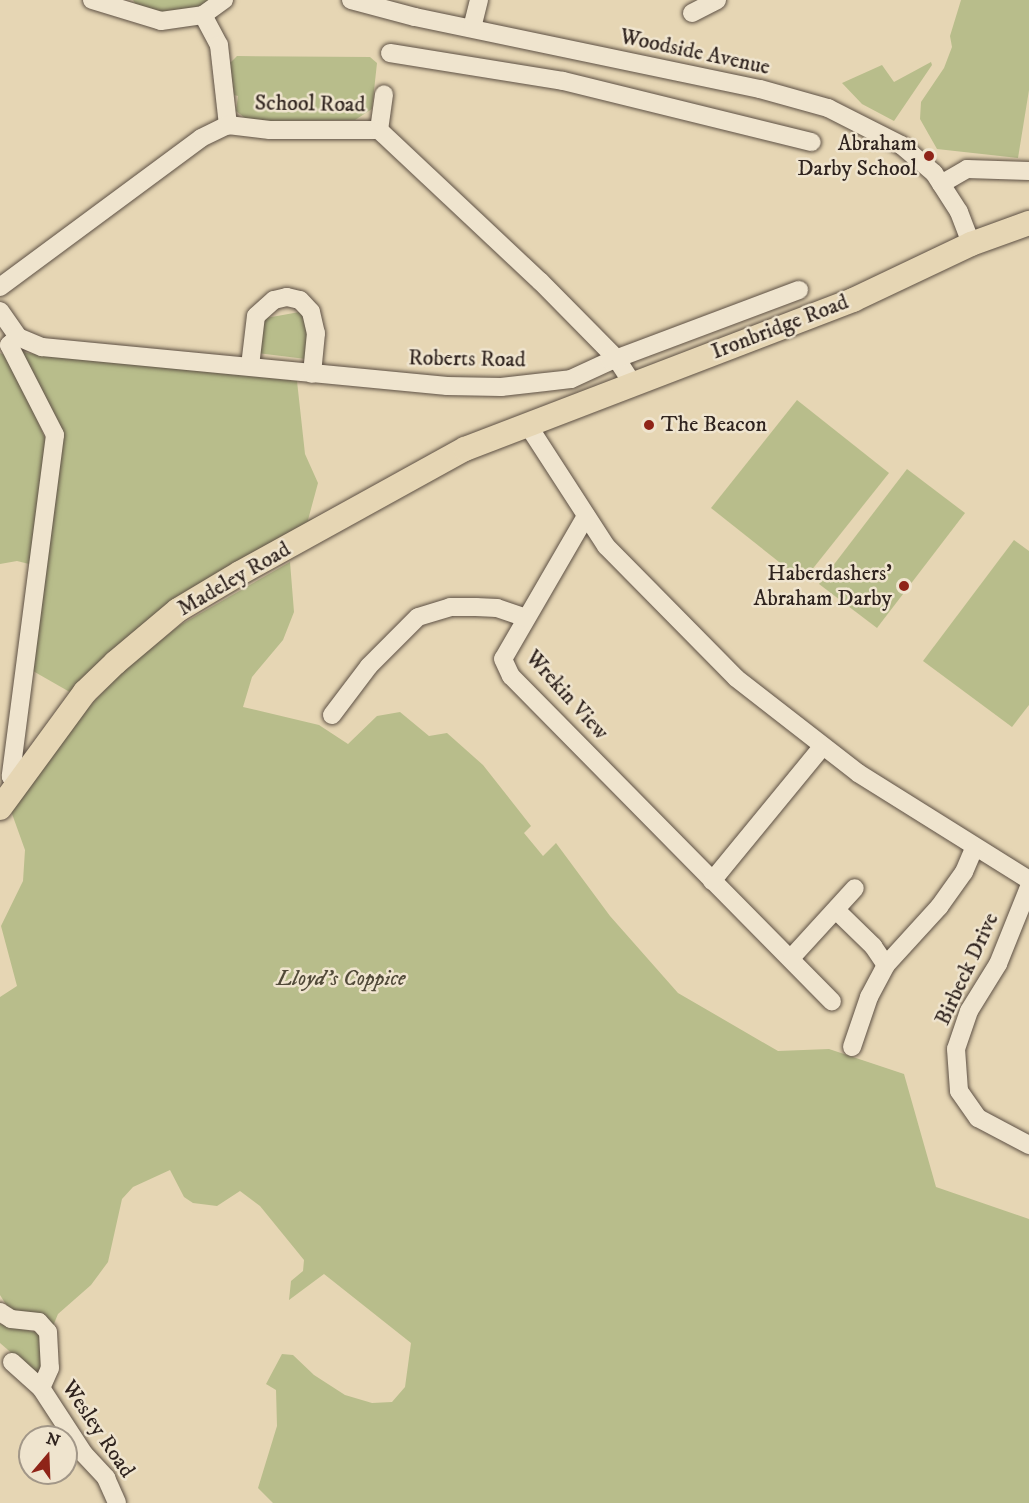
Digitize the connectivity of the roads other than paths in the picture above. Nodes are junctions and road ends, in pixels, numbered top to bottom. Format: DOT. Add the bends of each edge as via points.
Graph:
graph roads {
  1 [pos="92,0"];
  2 [pos="224,0"];
  3 [pos="351,0"];
  4 [pos="478,0"];
  5 [pos="717,0"];
  6 [pos="692,13"];
  7 [pos="203,15"];
  8 [pos="472,28"];
  9 [pos="568,49"];
  10 [pos="390,53"];
  11 [pos="562,81"];
  12 [pos="384,94"];
  13 [pos="228,125"];
  14 [pos="379,130"];
  15 [pos="812,142"];
  16 [pos="1029,171"];
  17 [pos="941,184"];
  18 [pos="1029,223"];
  19 [pos="971,244"];
  20 [pos="0,287"];
  21 [pos="800,290"];
  22 [pos="0,311"];
  23 [pos="9,343"];
  24 [pos="616,358"];
  25 [pos="250,366"];
  26 [pos="312,374"];
  27 [pos="632,383"];
  28 [pos="529,427"];
  29 [pos="586,516"];
  30 [pos="526,618"];
  31 [pos="332,715"];
  32 [pos="822,747"];
  33 [pos="16,787"];
  34 [pos="0,808"];
  35 [pos="974,849"];
  36 [pos="1029,880"];
  37 [pos="712,881"];
  38 [pos="1029,887"];
  39 [pos="855,888"];
  40 [pos="836,910"];
  41 [pos="792,957"];
  42 [pos="886,965"];
  43 [pos="832,1001"];
  44 [pos="852,1047"];
  45 [pos="1029,1145"];
  46 [pos="0,1312"];
  47 [pos="12,1362"];
  48 [pos="41,1388"];
  49 [pos="117,1503"];
  1 -- 7 [label="street" via="161,21"];
  2 -- 7 [label="street"];
  3 -- 8 [label="street, Woodside Avenue"];
  4 -- 8 [label="street"];
  5 -- 6 [label="street"];
  7 -- 13 [label="street" via="219,45"];
  8 -- 9 [label="street, Woodside Avenue"];
  9 -- 11 [label="street"];
  9 -- 17 [label="street, Woodside Avenue" via="760,89 828,108 901,145"];
  10 -- 11 [label="street"];
  11 -- 15 [label="street"];
  12 -- 14 [label="street"];
  13 -- 14 [label="street, School Road" via="270,130"];
  13 -- 20 [label="street, School Road" via="201,138"];
  14 -- 24 [label="street, School Road"];
  16 -- 17 [label="street" via="967,169"];
  17 -- 19 [label="street, Woodside Avenue" via="959,212"];
  18 -- 19 [label="main road, Ironbridge Road"];
  19 -- 27 [label="main road, Ironbridge Road" via="853,300"];
  21 -- 24 [label="street"];
  22 -- 23 [label="street"];
  23 -- 25 [label="street, Roberts Road"];
  23 -- 33 [label="street" via="55,435 11,776"];
  24 -- 26 [label="street, Roberts Road" via="571,379 501,387"];
  24 -- 27 [label="street, School Road"];
  25 -- 26 [label="street, Roberts Road"];
  25 -- 26 [label="street" via="256,316 274,300 287,297 300,300 311,312 316,333"];
  27 -- 28 [label="main road, Ironbridge Road"];
  28 -- 29 [label="street"];
  28 -- 33 [label="main road, Madeley Road" via="465,449 178,610 85,692"];
  29 -- 30 [label="street, Wrekin View"];
  29 -- 32 [label="street" via="606,546 736,678"];
  30 -- 31 [label="street" via="497,608 476,607 450,608 418,617 369,666"];
  30 -- 37 [label="street, Wrekin View" via="503,659 511,676"];
  32 -- 35 [label="street"];
  32 -- 37 [label="street"];
  33 -- 34 [label="main road, Madeley Road"];
  35 -- 36 [label="street"];
  35 -- 42 [label="street" via="964,872 939,907"];
  37 -- 41 [label="street, Wrekin View"];
  38 -- 45 [label="street, Birbeck Drive" via="998,964 969,1011 956,1049 959,1091 978,1118"];
  39 -- 40 [label="street"];
  40 -- 41 [label="street"];
  40 -- 42 [label="street" via="873,946"];
  41 -- 43 [label="street, Wrekin View"];
  42 -- 44 [label="street" via="869,997"];
  46 -- 48 [label="street, Wesley Road" via="11,1319 39,1323 48,1332 50,1368"];
  47 -- 48 [label="street"];
  48 -- 49 [label="street, Wesley Road" via="84,1454 106,1478"];
}
